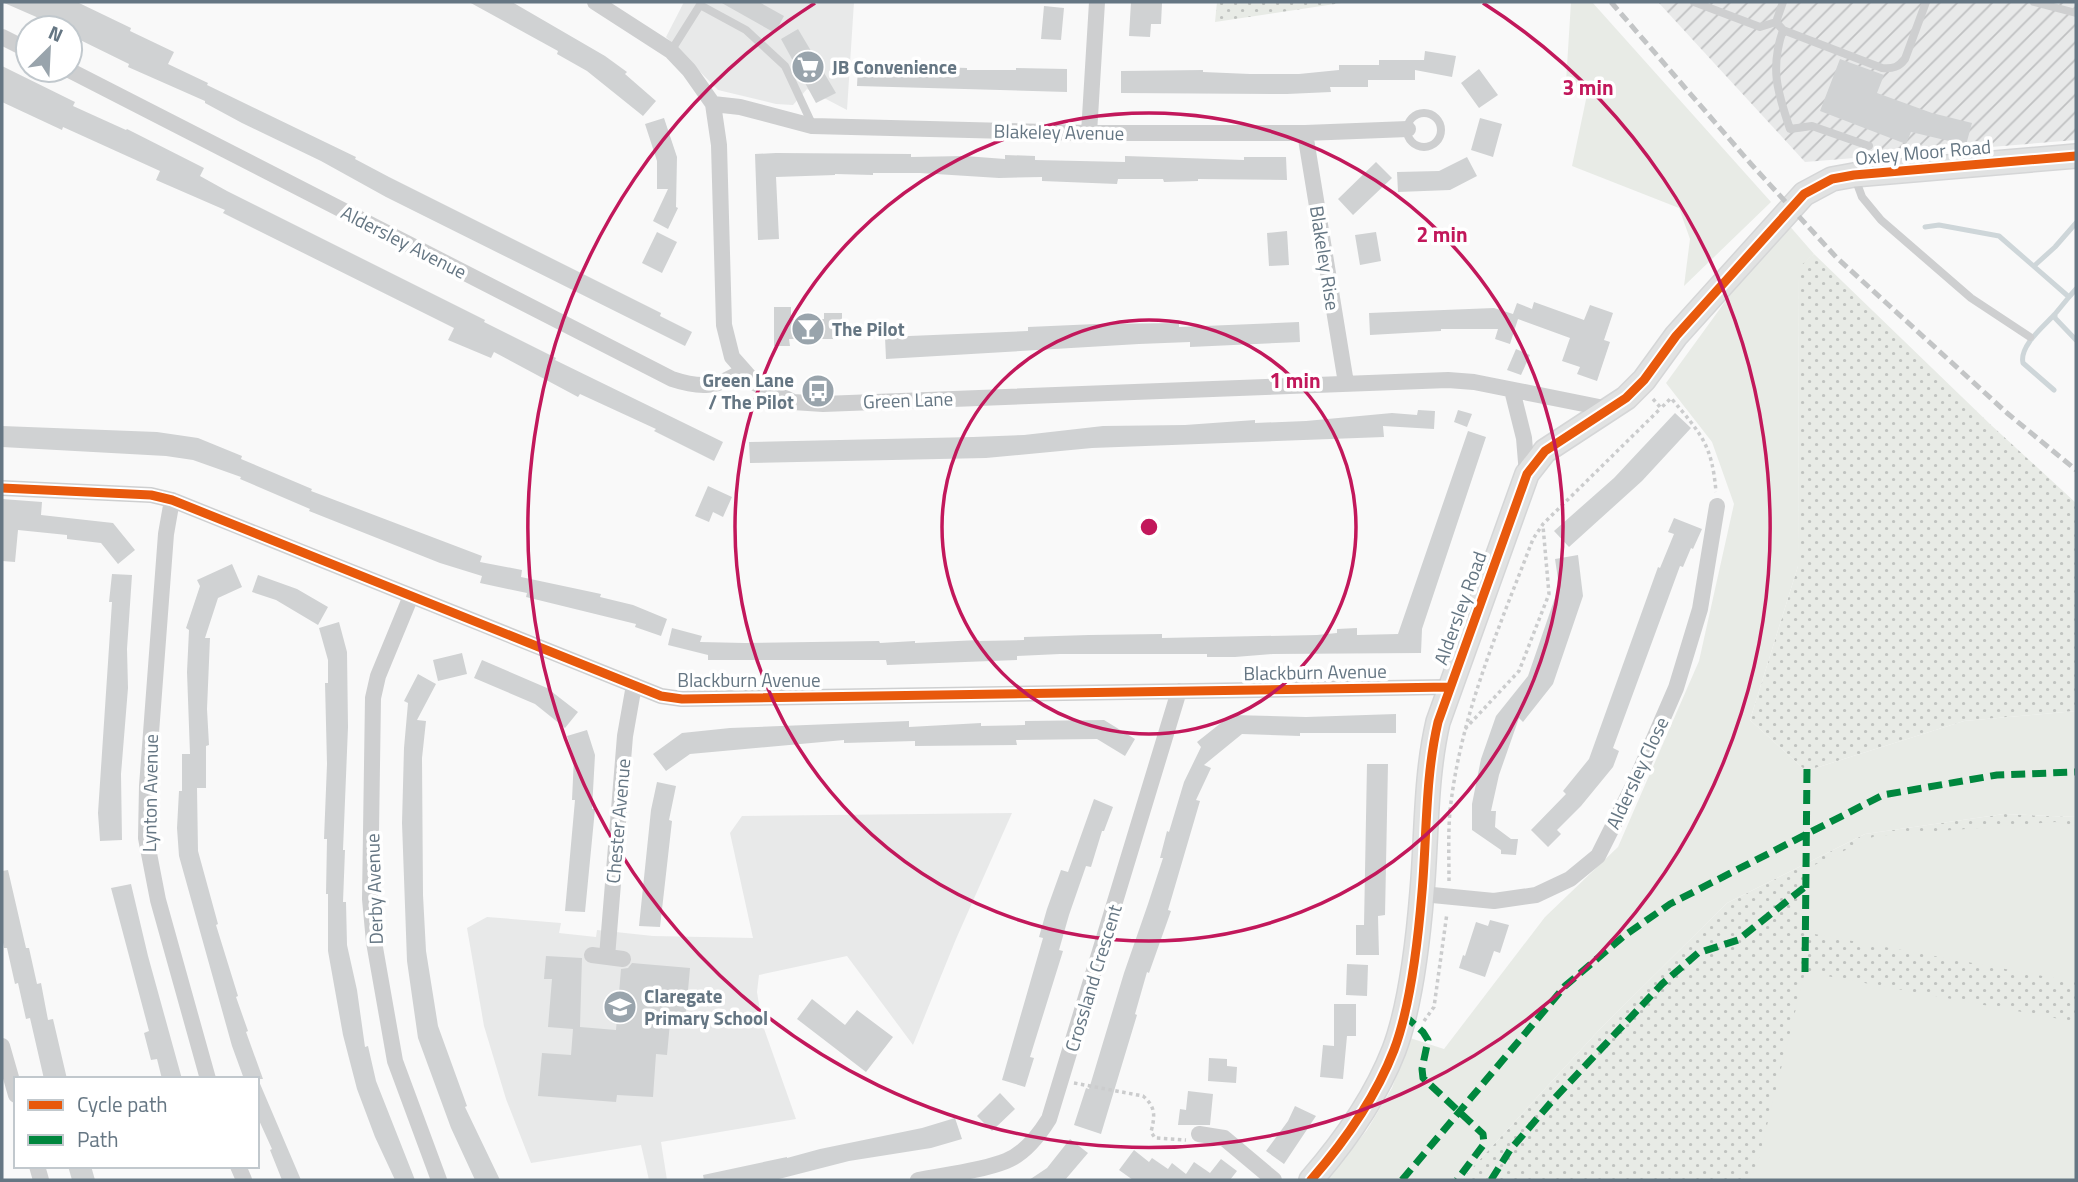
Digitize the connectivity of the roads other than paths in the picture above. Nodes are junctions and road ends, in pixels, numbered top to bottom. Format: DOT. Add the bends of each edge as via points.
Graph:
graph roads {
  1 [pos="595,2"];
  2 [pos="1097,2"];
  3 [pos="1694,2"];
  4 [pos="1783,2"];
  5 [pos="1926,2"];
  6 [pos="2034,2"];
  7 [pos="2076,13"];
  8 [pos="1776,22"];
  9 [pos="1783,30"];
  10 [pos="671,51"];
  11 [pos="84,78"];
  12 [pos="713,104"];
  13 [pos="812,126"];
  14 [pos="1408,129"];
  15 [pos="1089,133"];
  16 [pos="1305,133"];
  17 [pos="1869,146"];
  18 [pos="2076,156"];
  19 [pos="1854,175"];
  20 [pos="1785,214"];
  21 [pos="2030,337"];
  22 [pos="742,371"];
  23 [pos="1346,383"];
  24 [pos="1512,390"];
  25 [pos="1609,409"];
  26 [pos="1527,474"];
  27 [pos="2,488"];
  28 [pos="172,500"];
  29 [pos="1717,506"];
  30 [pos="411,596"];
  31 [pos="634,685"];
  32 [pos="1450,687"];
  33 [pos="1179,691"];
  34 [pos="1422,894"];
  35 [pos="608,957"];
  36 [pos="2,1046"];
  37 [pos="207,1077"];
  38 [pos="14,1088"];
  39 [pos="1199,1134"];
  40 [pos="439,1180"];
  41 [pos="918,1180"];
  42 [pos="1274,1180"];
  43 [pos="1311,1180"];
  1 -- 10 [label="street"];
  2 -- 15 [label="street"];
  3 -- 8 [label="lane" via="1760,27"];
  4 -- 8 [label="lane"];
  5 -- 9 [label="lane" via="1905,59 1891,68"];
  6 -- 7 [label="lane"];
  8 -- 9 [label="lane"];
  9 -- 17 [label="lane" via="1775,63 1779,97 1790,129 1812,126"];
  10 -- 12 [label="street"];
  10 -- 13 [label="lane" via="699,5 746,30 785,66"];
  11 -- 22 [label="street, Aldersley Avenue" via="672,379 705,387"];
  12 -- 13 [label="street, Blakeley Avenue"];
  12 -- 22 [label="street" via="719,145 723,325"];
  13 -- 15 [label="street, Blakeley Avenue"];
  14 -- 14 [label="lane" via="1411,139 1424,147 1438,140 1441,129 1433,115 1421,114 1412,119"];
  14 -- 16 [label="street, Blakeley Avenue"];
  15 -- 16 [label="street, Blakeley Avenue"];
  16 -- 23 [label="street, Blakeley Rise"];
  18 -- 19 [label="street, Oxley Moor Road"];
  19 -- 20 [label="street, Oxley Moor Road" via="1814,187"];
  19 -- 21 [label="lane" via="1862,197 1881,220 1971,298"];
  20 -- 25 [label="street, Aldersley Road" via="1676,336 1640,384"];
  22 -- 23 [label="street, Green Lane" via="755,383 793,402 823,404"];
  23 -- 24 [label="street, Green Lane" via="1448,380"];
  24 -- 25 [label="street, Green Lane"];
  24 -- 26 [label="street"];
  25 -- 26 [label="street, Aldersley Road" via="1545,451"];
  26 -- 32 [label="street, Aldersley Road"];
  27 -- 28 [label="street, Blackburn Avenue" via="151,495"];
  28 -- 30 [label="street, Blackburn Avenue"];
  28 -- 37 [label="street, Lynton Avenue" via="146,838 158,900"];
  29 -- 34 [label="street, Aldersley Close" via="1700,609 1676,688 1598,856 1570,879 1536,895 1494,901"];
  30 -- 31 [label="street, Blackburn Avenue"];
  30 -- 40 [label="street, Derby Avenue" via="373,698 370,899 395,1060"];
  31 -- 33 [label="street, Blackburn Avenue" via="661,696 704,699"];
  31 -- 35 [label="street, Chester Avenue" via="625,736"];
  32 -- 33 [label="street, Blackburn Avenue"];
  32 -- 34 [label="street, Aldersley Road" via="1432,748"];
  33 -- 41 [label="street, Crossland Crescent" via="1049,1119 1027,1147 1007,1161"];
  34 -- 43 [label="street, Aldersley Road" via="1409,992 1395,1048 1348,1135"];
  36 -- 38 [label="street"];
  39 -- 42 [label="street" via="1224,1138"];
}
